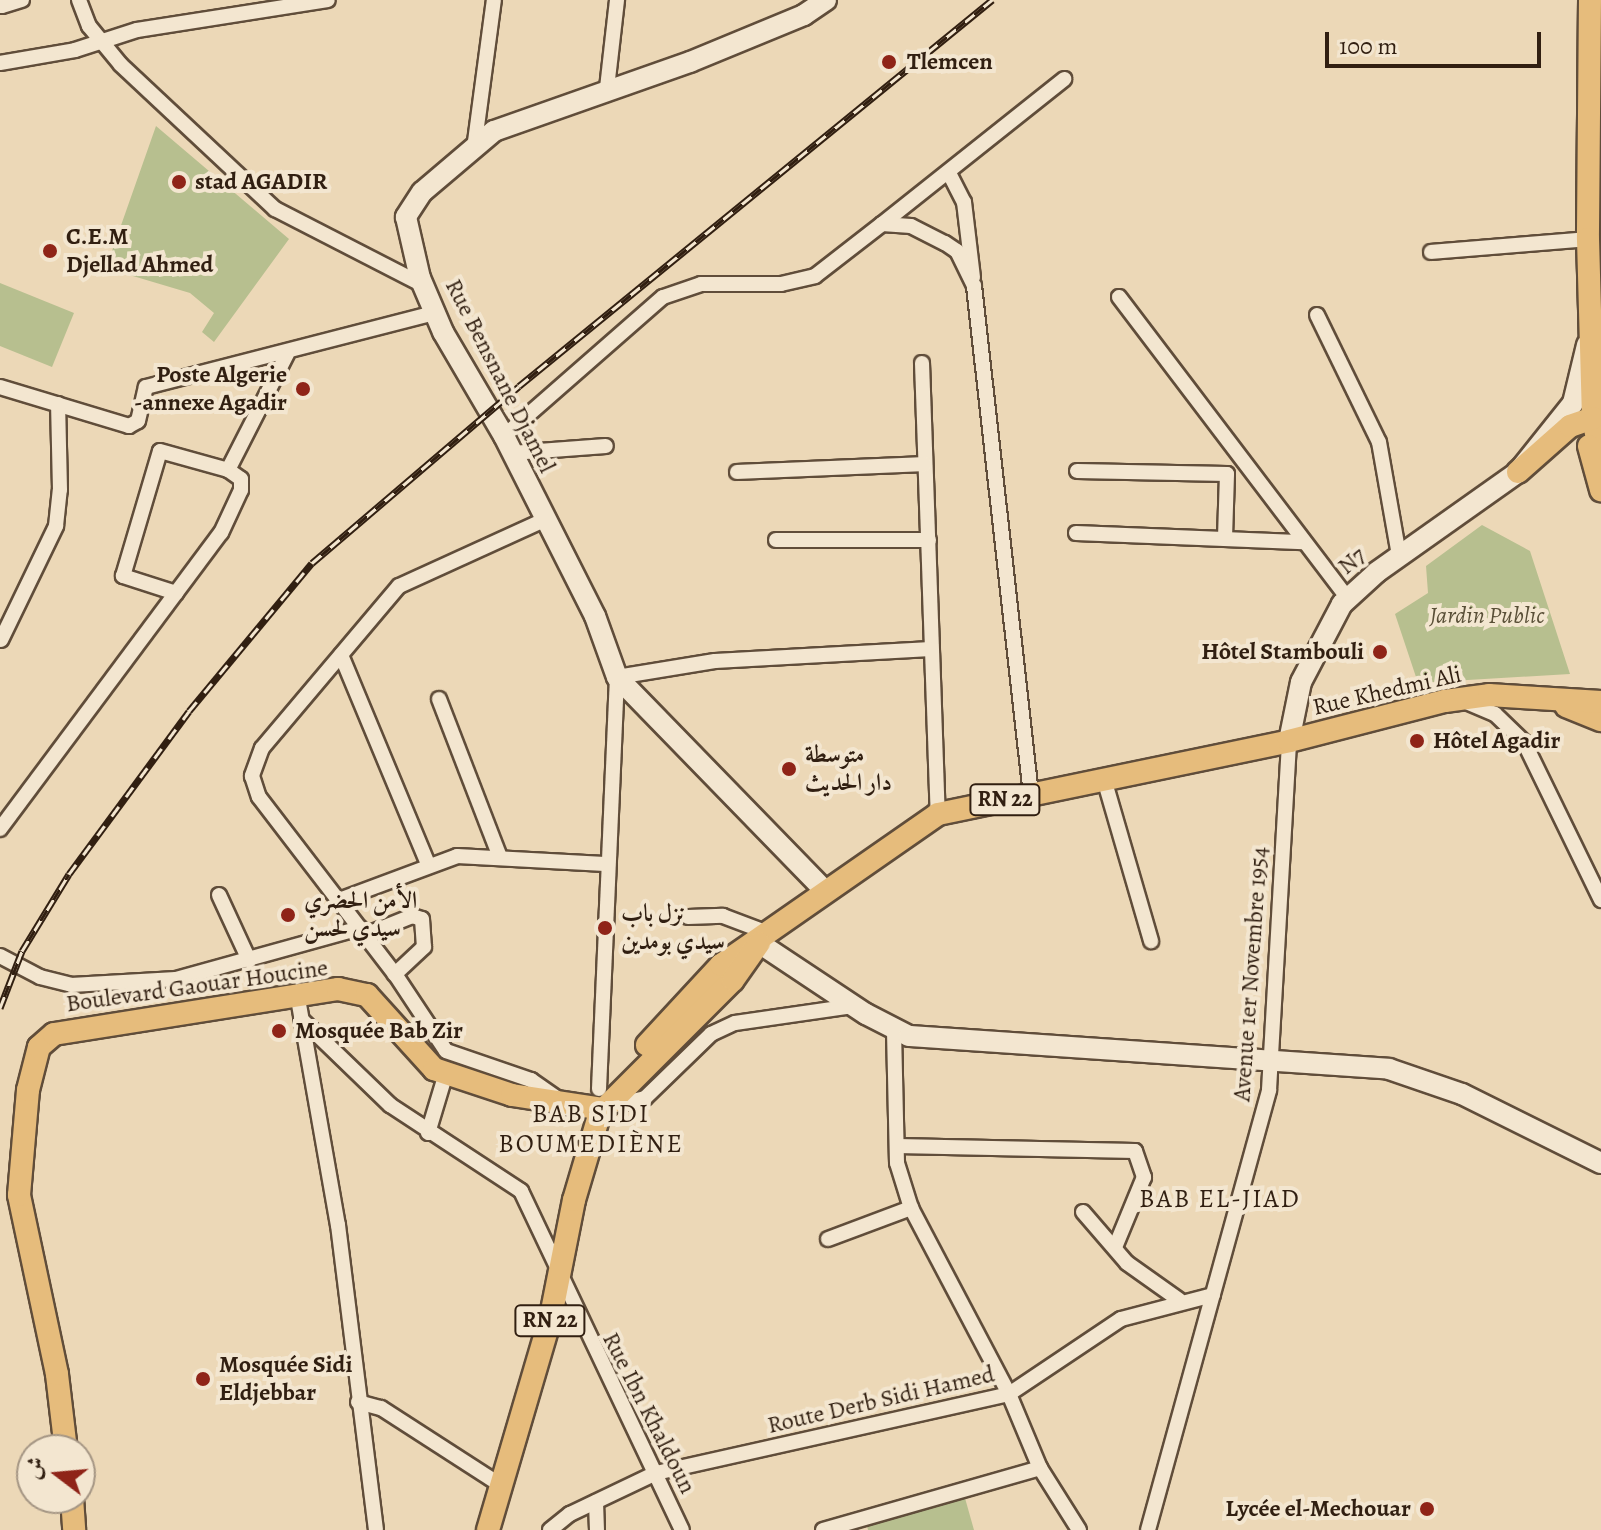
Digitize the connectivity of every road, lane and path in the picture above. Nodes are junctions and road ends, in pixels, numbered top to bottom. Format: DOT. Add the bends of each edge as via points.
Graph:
graph roads {
  1 [pos="22,0"];
  2 [pos="79,0"];
  3 [pos="328,0"];
  4 [pos="494,0"];
  5 [pos="617,0"];
  6 [pos="826,0"];
  7 [pos="1590,0"];
  8 [pos="0,1"];
  9 [pos="283,4"];
  10 [pos="101,41"];
  11 [pos="0,63"];
  12 [pos="1064,79"];
  13 [pos="607,88"];
  14 [pos="474,149"];
  15 [pos="949,173"];
  16 [pos="882,224"];
  17 [pos="1431,252"];
  18 [pos="1593,257"];
  19 [pos="423,285"];
  20 [pos="974,286"];
  21 [pos="1119,297"];
  22 [pos="435,313"];
  23 [pos="1317,315"];
  24 [pos="1590,330"];
  25 [pos="287,354"];
  26 [pos="922,363"];
  27 [pos="0,387"];
  28 [pos="58,404"];
  29 [pos="1589,419"];
  30 [pos="508,444"];
  31 [pos="606,446"];
  32 [pos="1596,460"];
  33 [pos="1244,462"];
  34 [pos="925,464"];
  35 [pos="228,470"];
  36 [pos="1077,471"];
  37 [pos="737,472"];
  38 [pos="1518,472"];
  39 [pos="1227,474"];
  40 [pos="1601,490"];
  41 [pos="544,520"];
  42 [pos="1076,533"];
  43 [pos="1225,539"];
  44 [pos="776,540"];
  45 [pos="929,540"];
  46 [pos="1304,542"];
  47 [pos="1399,556"];
  48 [pos="176,593"];
  49 [pos="1348,599"];
  50 [pos="0,637"];
  51 [pos="931,649"];
  52 [pos="341,655"];
  53 [pos="617,677"];
  54 [pos="1546,698"];
  55 [pos="439,699"];
  56 [pos="1460,699"];
  57 [pos="1601,702"];
  58 [pos="1601,720"];
  59 [pos="1289,741"];
  60 [pos="1104,779"];
  61 [pos="1031,795"];
  62 [pos="938,814"];
  63 [pos="0,829"];
  64 [pos="500,857"];
  65 [pos="428,864"];
  66 [pos="605,864"];
  67 [pos="826,892"];
  68 [pos="219,895"];
  69 [pos="339,900"];
  70 [pos="1601,900"];
  71 [pos="688,917"];
  72 [pos="363,932"];
  73 [pos="765,938"];
  74 [pos="1151,941"];
  75 [pos="0,956"];
  76 [pos="249,960"];
  77 [pos="395,974"];
  78 [pos="297,993"];
  79 [pos="853,1006"];
  80 [pos="301,1019"];
  81 [pos="894,1031"];
  82 [pos="1271,1062"];
  83 [pos="446,1073"];
  84 [pos="604,1099"];
  85 [pos="563,1102"];
  86 [pos="428,1133"];
  87 [pos="897,1146"];
  88 [pos="1601,1163"];
  89 [pos="911,1208"];
  90 [pos="1083,1212"];
  91 [pos="828,1239"];
  92 [pos="1116,1245"];
  93 [pos="563,1270"];
  94 [pos="1213,1295"];
  95 [pos="1179,1300"];
  96 [pos="1009,1394"];
  97 [pos="358,1402"];
  98 [pos="64,1434"];
  99 [pos="1040,1468"];
  100 [pos="656,1473"];
  101 [pos="499,1484"];
  102 [pos="596,1502"];
  103 [pos="376,1530"];
  104 [pos="488,1530"];
  105 [pos="550,1530"];
  106 [pos="597,1530"];
  107 [pos="682,1530"];
  108 [pos="823,1530"];
  109 [pos="1079,1530"];
  110 [pos="1148,1530"];
  1 -- 8 [label="street" via="2,6"];
  2 -- 10 [label="street"];
  3 -- 9 [label="street"];
  4 -- 14 [label="street"];
  5 -- 13 [label="street"];
  6 -- 13 [label="main road, Rue Bensnane Djamel" via="804,15 705,56"];
  7 -- 18 [label="main road"];
  9 -- 10 [label="street"];
  10 -- 11 [label="street"];
  10 -- 19 [label="street" via="275,209"];
  12 -- 15 [label="street"];
  13 -- 14 [label="main road, Rue Bensnane Djamel" via="494,131"];
  14 -- 19 [label="main road, Rue Bensnane Djamel" via="411,204 407,229"];
  15 -- 16 [label="street"];
  15 -- 20 [label="street" via="964,202"];
  16 -- 20 [label="street" via="911,226 957,251"];
  16 -- 30 [label="street" via="815,276 781,284 701,284 663,297"];
  17 -- 18 [label="street"];
  18 -- 24 [label="main road"];
  19 -- 22 [label="main road, Rue Bensnane Djamel"];
  20 -- 61 [label="street"];
  21 -- 33 [label="street"];
  22 -- 25 [label="street"];
  22 -- 30 [label="main road, Rue Bensnane Djamel" via="471,386"];
  23 -- 47 [label="street" via="1379,442"];
  24 -- 29 [label="main road"];
  24 -- 38 [label="main road, N7" via="1573,403"];
  25 -- 28 [label="street" via="146,387 138,421 129,426"];
  25 -- 35 [label="street"];
  26 -- 34 [label="street"];
  27 -- 28 [label="street"];
  28 -- 50 [label="street" via="56,526"];
  29 -- 32 [label="main road"];
  29 -- 38 [label="main road" via="1570,426"];
  30 -- 31 [label="street"];
  30 -- 41 [label="main road, Rue Bensnane Djamel"];
  32 -- 38 [label="main road" via="1584,449 1560,446"];
  32 -- 40 [label="main road"];
  33 -- 39 [label="street"];
  33 -- 46 [label="street"];
  34 -- 37 [label="street"];
  34 -- 45 [label="street"];
  35 -- 48 [label="street" via="241,479 238,499 221,533"];
  35 -- 48 [label="street" via="160,451 123,576"];
  36 -- 39 [label="street"];
  38 -- 47 [label="main road, N7"];
  39 -- 43 [label="street"];
  41 -- 52 [label="street" via="399,586"];
  41 -- 53 [label="main road, Rue Bensnane Djamel" via="595,616"];
  42 -- 43 [label="street"];
  43 -- 46 [label="street"];
  44 -- 45 [label="street"];
  45 -- 51 [label="street"];
  46 -- 49 [label="street"];
  47 -- 49 [label="main road, N7"];
  48 -- 63 [label="street"];
  49 -- 59 [label="main road, N7" via="1321,635 1301,682"];
  51 -- 53 [label="street" via="715,661"];
  51 -- 62 [label="street"];
  52 -- 65 [label="street"];
  52 -- 69 [label="street" via="262,748 252,776 259,797"];
  53 -- 66 [label="street"];
  53 -- 67 [label="main road, Rue Bensnane Djamel"];
  54 -- 56 [label="main road, Rue Khedmi Ali / RN 22"];
  54 -- 57 [label="main road, Rue Khedmi Ali / RN 22"];
  54 -- 58 [label="main road, Rue Khedmi Ali / RN 22"];
  55 -- 64 [label="street"];
  56 -- 59 [label="main road, Rue Khedmi Ali / RN 22"];
  56 -- 70 [label="street" via="1495,714 1524,742"];
  59 -- 60 [label="main road, RN 22"];
  59 -- 82 [label="street, Avenue 1er Novembre 1954"];
  60 -- 61 [label="main road, RN 22"];
  60 -- 74 [label="street"];
  61 -- 62 [label="main road, RN 22"];
  62 -- 67 [label="main road, RN 22"];
  64 -- 65 [label="street" via="457,856"];
  64 -- 66 [label="street"];
  65 -- 69 [label="street"];
  66 -- 84 [label="street"];
  67 -- 73 [label="main road, RN 22"];
  68 -- 76 [label="street"];
  69 -- 72 [label="street"];
  71 -- 73 [label="street" via="723,916"];
  72 -- 76 [label="street"];
  72 -- 77 [label="street"];
  72 -- 77 [label="street" via="412,916 422,919 424,947"];
  73 -- 79 [label="main road"];
  73 -- 84 [label="main road, RN 22" via="721,965"];
  75 -- 76 [label="street" via="40,977 71,985 176,979"];
  77 -- 85 [label="street" via="446,1051 531,1080"];
  78 -- 80 [label="street"];
  78 -- 83 [label="main road, Boulevard Gaouar Houcine" via="338,989 367,995 415,1054"];
  78 -- 98 [label="main road, Boulevard Gaouar Houcine" via="69,1029 39,1047 28,1090 19,1195 57,1374"];
  79 -- 81 [label="main road"];
  79 -- 84 [label="street" via="735,1023 711,1034 645,1098"];
  80 -- 86 [label="street, Rue Ibn Khaldoun" via="390,1105"];
  80 -- 97 [label="street" via="338,1225"];
  81 -- 82 [label="main road"];
  81 -- 87 [label="street"];
  82 -- 88 [label="main road" via="1389,1069 1506,1113"];
  82 -- 94 [label="street, Avenue 1er Novembre 1954" via="1269,1090"];
  83 -- 85 [label="main road, Boulevard Gaouar Houcine" via="512,1095"];
  83 -- 86 [label="street"];
  84 -- 85 [label="main road, Boulevard Gaouar Houcine"];
  84 -- 93 [label="main road, RN 22" via="574,1200"];
  86 -- 93 [label="street, Rue Ibn Khaldoun" via="521,1191"];
  87 -- 89 [label="street"];
  87 -- 92 [label="street" via="1135,1151 1144,1177"];
  89 -- 91 [label="street"];
  89 -- 96 [label="street" via="953,1297"];
  90 -- 92 [label="street"];
  92 -- 95 [label="street" via="1127,1263"];
  93 -- 100 [label="street, Rue Ibn Khaldoun" via="583,1331"];
  93 -- 101 [label="main road, RN 22"];
  94 -- 95 [label="street, Route Derb Sidi Hamed"];
  94 -- 110 [label="street, Avenue 1er Novembre 1954"];
  95 -- 96 [label="street, Route Derb Sidi Hamed" via="1121,1319"];
  96 -- 99 [label="street"];
  96 -- 100 [label="street, Route Derb Sidi Hamed"];
  97 -- 101 [label="street" via="381,1408"];
  97 -- 103 [label="street"];
  99 -- 108 [label="street"];
  99 -- 109 [label="street"];
  100 -- 102 [label="street, Route Derb Sidi Hamed"];
  100 -- 107 [label="street, Rue Ibn Khaldoun"];
  101 -- 104 [label="main road, RN 22"];
  102 -- 105 [label="street, Route Derb Sidi Hamed"];
  102 -- 106 [label="street"];
}
